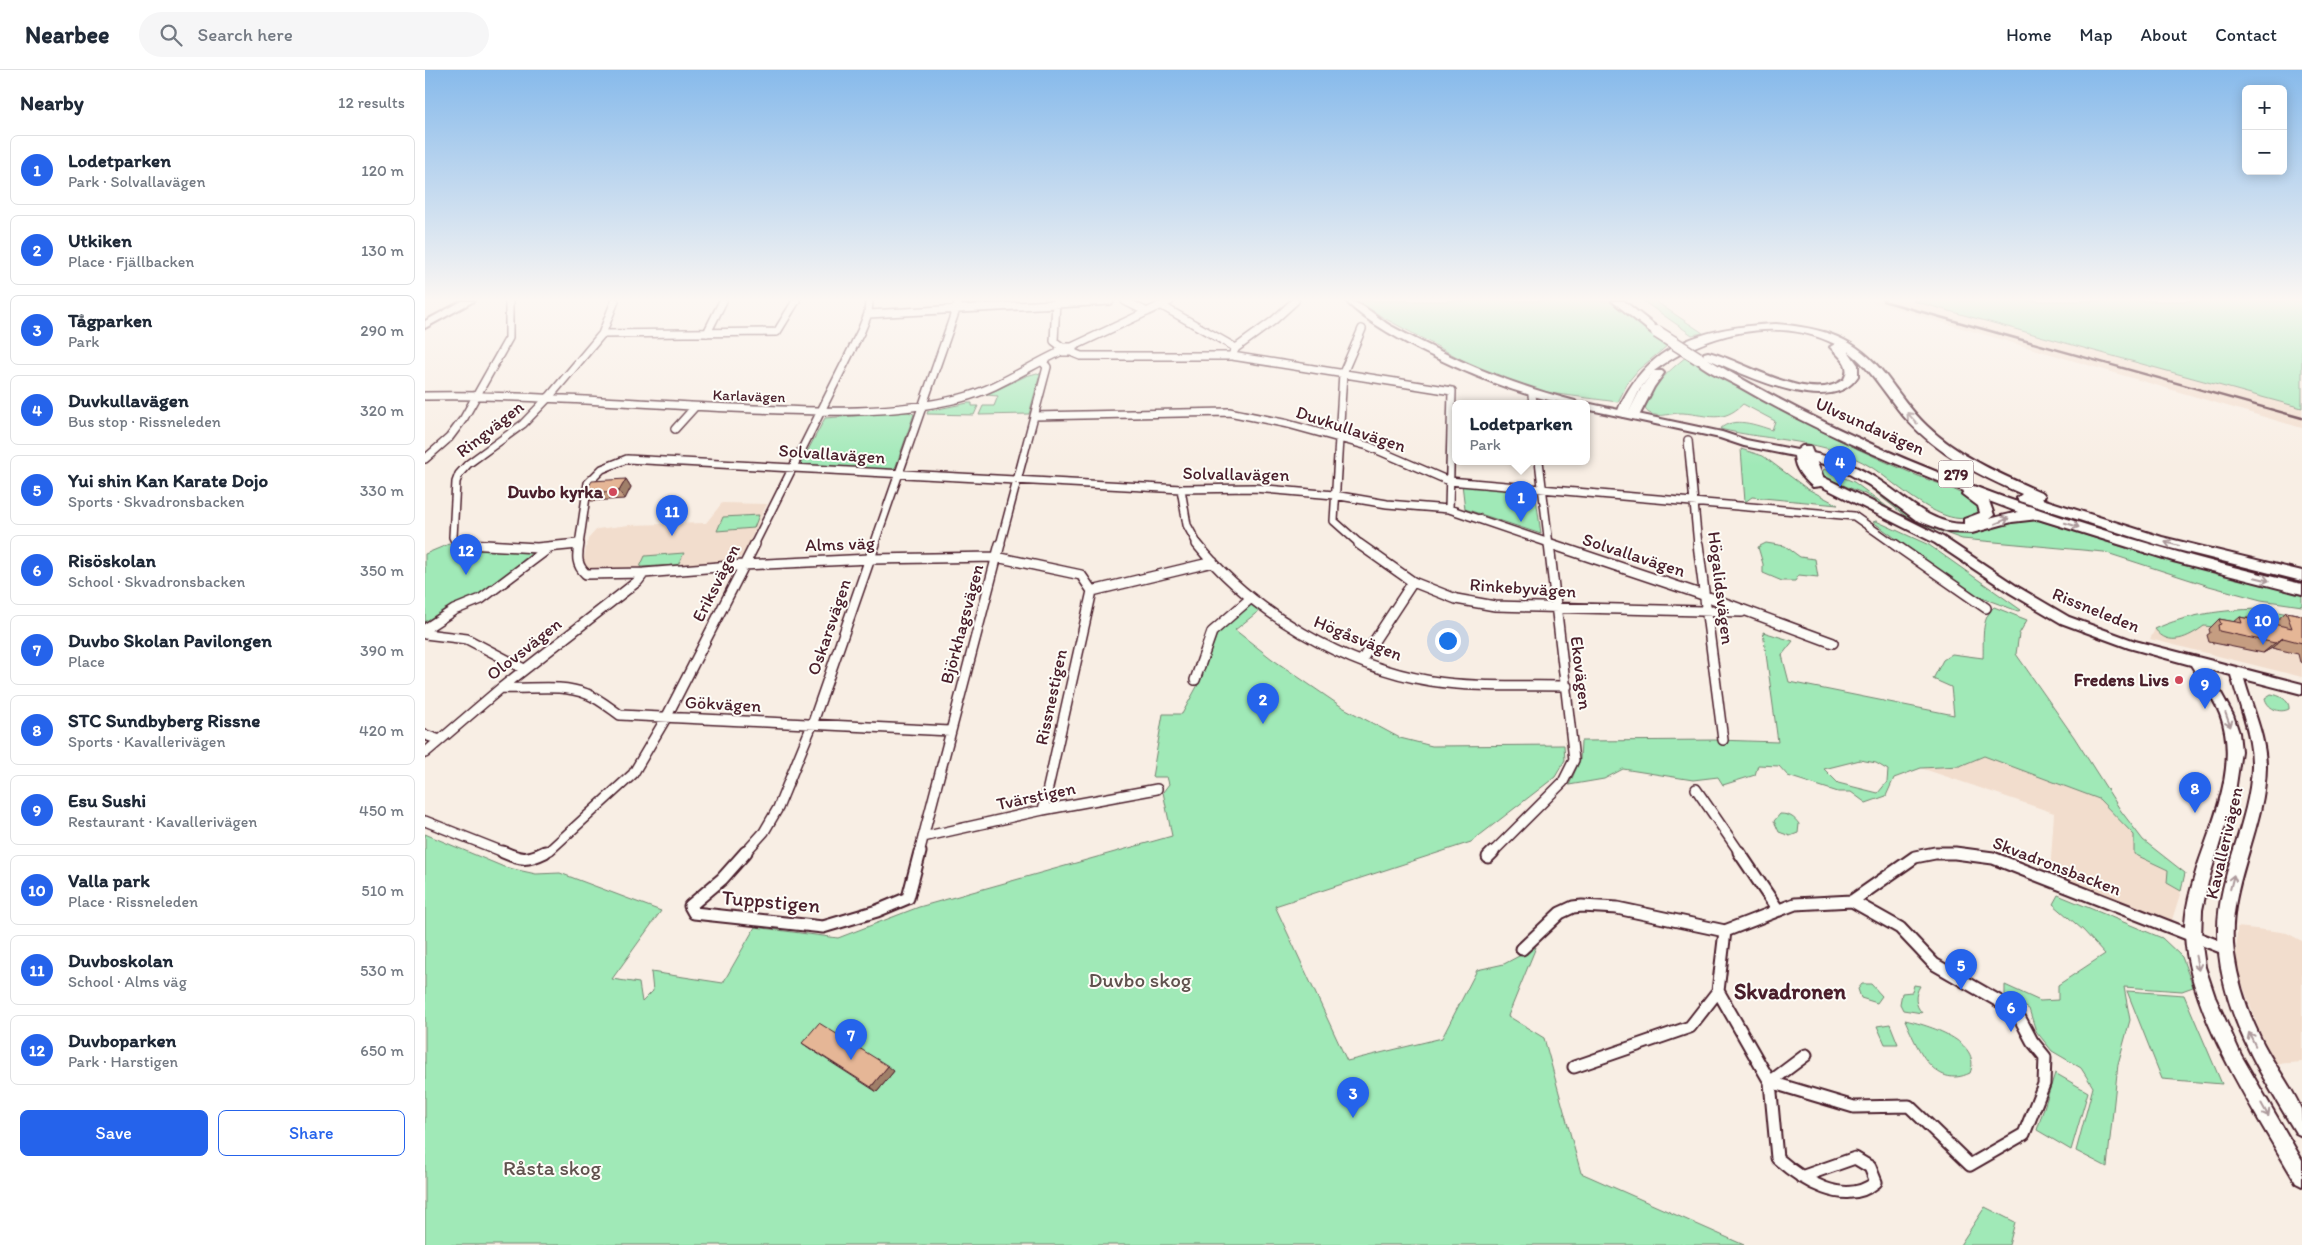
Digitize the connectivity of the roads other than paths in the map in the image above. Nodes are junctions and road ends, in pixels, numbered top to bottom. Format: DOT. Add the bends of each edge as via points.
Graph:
graph roads {
  1 [pos="499,356"];
  2 [pos="584,356"];
  3 [pos="848,356"];
  4 [pos="940,356"];
  5 [pos="1051,356"];
  6 [pos="1081,356"];
  7 [pos="1232,356"];
  8 [pos="1350,356"];
  9 [pos="1443,356"];
  10 [pos="1667,356"];
  11 [pos="1681,356"];
  12 [pos="1702,356"];
  13 [pos="1847,356"];
  14 [pos="1863,356"];
  15 [pos="1042,361"];
  16 [pos="1343,373"];
  17 [pos="478,393"];
  18 [pos="425,396"];
  19 [pos="551,396"];
  20 [pos="1533,399"];
  21 [pos="923,406"];
  22 [pos="1590,407"];
  23 [pos="694,408"];
  24 [pos="822,412"];
  25 [pos="1628,414"];
  26 [pos="1034,416"];
  27 [pos="675,429"];
  28 [pos="1339,438"];
  29 [pos="1688,440"];
  30 [pos="1806,453"];
  31 [pos="425,459"];
  32 [pos="615,462"];
  33 [pos="1540,465"];
  34 [pos="792,468"];
  35 [pos="898,474"];
  36 [pos="1944,479"];
  37 [pos="1449,481"];
  38 [pos="1017,482"];
  39 [pos="1543,488"];
  40 [pos="1181,489"];
  41 [pos="1334,495"];
  42 [pos="1694,501"];
  43 [pos="1449,509"];
  44 [pos="2048,518"];
  45 [pos="2132,533"];
  46 [pos="578,544"];
  47 [pos="1549,544"];
  48 [pos="549,548"];
  49 [pos="996,557"];
  50 [pos="869,559"];
  51 [pos="1213,562"];
  52 [pos="743,565"];
  53 [pos="644,573"];
  54 [pos="2302,576"];
  55 [pos="1413,582"];
  56 [pos="2302,588"];
  57 [pos="1093,591"];
  58 [pos="1703,595"];
  59 [pos="1251,598"];
  60 [pos="1557,608"];
  61 [pos="1986,608"];
  62 [pos="1707,611"];
  63 [pos="1750,612"];
  64 [pos="425,630"];
  65 [pos="425,634"];
  66 [pos="1833,643"];
  67 [pos="1361,661"];
  68 [pos="2196,662"];
  69 [pos="524,669"];
  70 [pos="2236,672"];
  71 [pos="1195,680"];
  72 [pos="1567,686"];
  73 [pos="501,688"];
  74 [pos="2302,689"];
  75 [pos="666,718"];
  76 [pos="812,725"];
  77 [pos="950,731"];
  78 [pos="425,735"];
  79 [pos="440,740"];
  80 [pos="1723,740"];
  81 [pos="425,754"];
  82 [pos="1157,788"];
  83 [pos="1696,789"];
  84 [pos="1043,810"];
  85 [pos="425,821"];
  86 [pos="923,837"];
  87 [pos="550,850"];
  88 [pos="1488,857"];
  89 [pos="908,898"];
  90 [pos="1852,901"];
  91 [pos="690,906"];
  92 [pos="1778,910"];
  93 [pos="1725,931"];
  94 [pos="2193,937"];
  95 [pos="1522,949"];
  96 [pos="2226,949"];
  97 [pos="1718,991"];
  98 [pos="1806,1055"];
  99 [pos="1574,1067"];
  100 [pos="1770,1082"];
  101 [pos="2302,1127"];
  102 [pos="1801,1177"];
  103 [pos="2302,1177"];
  1 -- 17 [label="street"];
  2 -- 19 [label="street, Ringvägen"];
  3 -- 24 [label="street, Eriksvägen"];
  4 -- 21 [label="street, Oskarsvägen"];
  5 -- 15 [label="street, Karlavägen"];
  6 -- 7 [label="street"];
  7 -- 16 [label="street"];
  8 -- 16 [label="street, Rinkebyvägen"];
  9 -- 20 [label="street"];
  10 -- 25 [label="main road, one-way" via="1651,367 1635,386"];
  11 -- 25 [label="main road" via="1668,363"];
  12 -- 13 [label="main road" via="1773,382 1827,390 1849,382 1853,370"];
  12 -- 36 [label="main road, Ulvsundavägen / 279" via="1798,415"];
  12 -- 45 [label="main road, Ulvsundavägen / 279" via="1899,452"];
  45 -- 14 [label="main road, one-way" via="2022,489 1958,456 1915,421"];
  15 -- 21 [label="street, Karlavägen" via="964,398"];
  15 -- 26 [label="street, Björkhagsvägen" via="1047,367"];
  16 -- 28 [label="street, Rinkebyvägen"];
  16 -- 37 [label="street" via="1452,391"];
  17 -- 18 [label="street, Karlavägen"];
  17 -- 19 [label="street, Karlavägen"];
  17 -- 31 [label="street" via="455,431"];
  19 -- 23 [label="street, Karlavägen"];
  19 -- 48 [label="street, Ringvägen" via="523,424 459,474 453,537 456,543 463,544"];
  21 -- 24 [label="street, Karlavägen"];
  21 -- 35 [label="street, Oskarsvägen"];
  22 -- 25 [label="street"];
  23 -- 24 [label="street, Karlavägen"];
  23 -- 27 [label="street"];
  24 -- 34 [label="street, Eriksvägen"];
  25 -- 30 [label="street" via="1744,443"];
  26 -- 28 [label="street, Duvkullavägen" via="1229,412"];
  26 -- 38 [label="street, Björkhagsvägen"];
  28 -- 37 [label="street, Duvkullavägen" via="1368,446"];
  28 -- 41 [label="street, Rinkebyvägen"];
  29 -- 42 [label="street, Högalidsvägen"];
  30 -- 36 [label="main road" via="1839,456 1863,467 1914,506 1933,516 1968,522 1987,515 1984,504"];
  30 -- 44 [label="main road, one-way" via="1853,470 1915,514 1948,527 1979,528 2020,515"];
  30 -- 68 [label="street, Rissneleden" via="1799,465 1818,484 1939,540 2013,590 2065,620 2133,645"];
  32 -- 34 [label="street, Solvallavägen" via="649,459"];
  32 -- 46 [label="street, Alms väg" via="588,483"];
  33 -- 39 [label="street, Ekovägen"];
  34 -- 35 [label="street, Solvallavägen"];
  34 -- 52 [label="street, Eriksvägen"];
  35 -- 38 [label="street, Solvallavägen"];
  35 -- 50 [label="street, Oskarsvägen"];
  36 -- 44 [label="main road, Ulvsundavägen / 279"];
  37 -- 39 [label="street, Duvkullavägen"];
  37 -- 43 [label="street"];
  38 -- 40 [label="street, Solvallavägen"];
  38 -- 49 [label="street, Björkhagsvägen"];
  39 -- 42 [label="street, Duvkullavägen"];
  39 -- 47 [label="street, Ekovägen"];
  40 -- 41 [label="street, Solvallavägen" via="1254,488"];
  40 -- 51 [label="street, Högåsvägen" via="1189,530"];
  41 -- 43 [label="street, Solvallavägen" via="1387,504"];
  41 -- 55 [label="street, Rinkebyvägen" via="1333,514 1338,526"];
  42 -- 58 [label="street, Högalidsvägen"];
  42 -- 61 [label="street, Duvkullavägen" via="1854,516"];
  43 -- 47 [label="street, Solvallavägen"];
  44 -- 56 [label="main road, Ulvsundavägen / 279, one-way" via="2163,554"];
  54 -- 45 [label="main road, Ulvsundavägen / 279, one-way"];
  46 -- 48 [label="street, Ringvägen"];
  46 -- 53 [label="street, Alms väg" via="579,568 586,574"];
  47 -- 58 [label="street, Solvallavägen"];
  47 -- 60 [label="street, Ekovägen"];
  48 -- 64 [label="street" via="481,599 454,610"];
  49 -- 50 [label="street, Alms väg"];
  49 -- 57 [label="street, Alms väg" via="1081,575"];
  49 -- 77 [label="street, Björkhagsvägen"];
  50 -- 52 [label="street, Alms väg"];
  50 -- 76 [label="street, Oskarsvägen"];
  51 -- 57 [label="street"];
  51 -- 59 [label="street, Högåsvägen"];
  52 -- 53 [label="street, Alms väg"];
  52 -- 75 [label="street, Eriksvägen"];
  53 -- 69 [label="street, Olovsvägen" via="639,581"];
  55 -- 60 [label="street, Rinkebyvägen" via="1473,603"];
  55 -- 67 [label="street"];
  57 -- 84 [label="street, Rissnestigen"];
  58 -- 62 [label="street, Högalidsvägen"];
  58 -- 63 [label="street, Solvallavägen"];
  59 -- 67 [label="street, Högåsvägen" via="1307,636"];
  59 -- 71 [label="street" via="1211,632"];
  60 -- 62 [label="street, Rinkebyvägen"];
  60 -- 72 [label="street, Ekovägen"];
  62 -- 63 [label="street, Rinkebyvägen"];
  62 -- 80 [label="street, Högalidsvägen"];
  63 -- 66 [label="street, Solvallavägen"];
  65 -- 69 [label="street" via="467,638"];
  67 -- 72 [label="street, Högåsvägen" via="1442,682"];
  68 -- 70 [label="street, Rissneleden"];
  68 -- 94 [label="street, Kavallerivägen, one-way" via="2222,704 2234,751 2231,775 2195,898"];
  69 -- 73 [label="street, Olovsvägen"];
  70 -- 74 [label="street, Rissneleden"];
  96 -- 70 [label="street, Kavallerivägen, one-way" via="2230,889 2258,778 2254,729"];
  72 -- 88 [label="street, Ekovägen" via="1574,748 1574,760 1568,775"];
  73 -- 75 [label="street, Gökvägen" via="571,689 588,694 621,714"];
  73 -- 79 [label="street, Olovsvägen"];
  75 -- 76 [label="street, Gökvägen"];
  75 -- 87 [label="street, Eriksvägen" via="633,774"];
  76 -- 77 [label="street, Gökvägen"];
  76 -- 91 [label="street, Oskarsvägen" via="778,808 764,832 722,879"];
  77 -- 86 [label="street, Björkhagsvägen"];
  78 -- 79 [label="street"];
  79 -- 81 [label="street, Olovsvägen"];
  82 -- 84 [label="street, Tvärstigen"];
  83 -- 92 [label="street"];
  84 -- 86 [label="street, Tvärstigen"];
  85 -- 87 [label="street" via="517,858 531,859"];
  86 -- 89 [label="street, Björkhagsvägen"];
  89 -- 91 [label="street, Tuppstigen" via="823,927 694,913"];
  90 -- 92 [label="street" via="1795,904"];
  90 -- 94 [label="street, Skvadronsbacken" via="1915,857 1935,853 1971,854 1993,858"];
  90 -- 100 [label="street" via="1900,928 1934,964 2016,1011 2045,1057 2044,1084 2024,1134 1970,1164 1909,1106 1854,1107"];
  92 -- 93 [label="street"];
  93 -- 95 [label="street" via="1631,911 1572,907"];
  93 -- 97 [label="street"];
  94 -- 96 [label="street, Skvadronsbacken"];
  94 -- 103 [label="street, Kavallerivägen, one-way" via="2196,964 2206,995 2231,1049"];
  101 -- 96 [label="street, Kavallerivägen, one-way" via="2239,1011"];
  97 -- 99 [label="street" via="1690,1027"];
  97 -- 100 [label="street"];
  98 -- 100 [label="street"];
  100 -- 102 [label="street" via="1777,1158"];
  102 -- 102 [label="street" via="1839,1191 1855,1192 1871,1188 1876,1182 1872,1169 1855,1158"];
}
